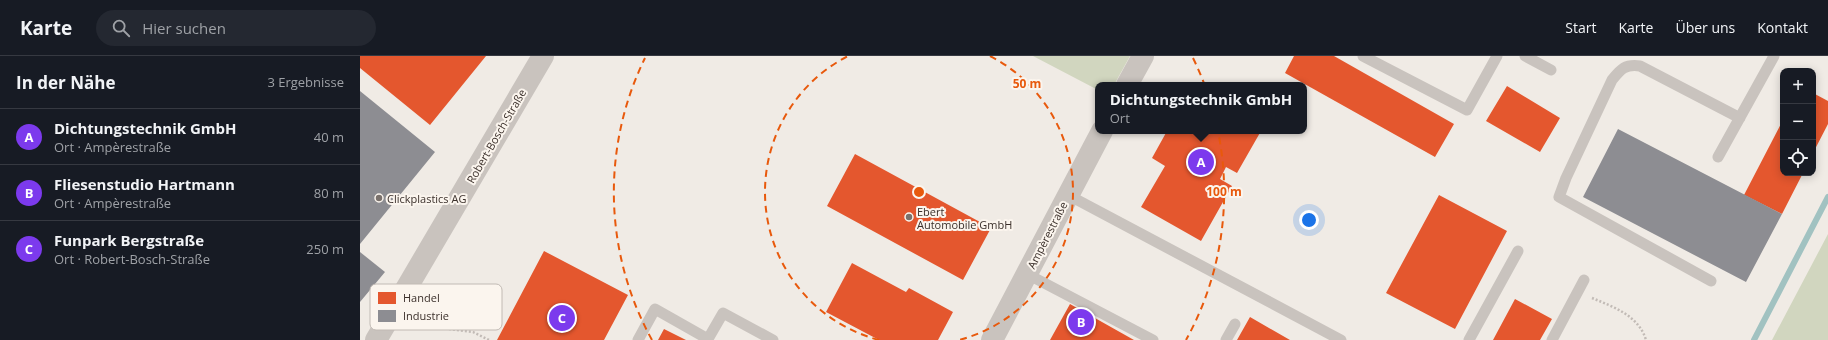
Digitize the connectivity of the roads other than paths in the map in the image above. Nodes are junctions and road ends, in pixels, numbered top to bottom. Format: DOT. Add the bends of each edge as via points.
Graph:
graph roads {
  1 [pos="543,56"];
  2 [pos="1143,56"];
  3 [pos="1363,56"];
  4 [pos="1497,56"];
  5 [pos="1525,56"];
  6 [pos="1774,56"];
  7 [pos="1551,70"];
  8 [pos="1129,82"];
  9 [pos="1740,118"];
  10 [pos="1100,134"];
  11 [pos="1718,157"];
  12 [pos="1068,195"];
  13 [pos="1518,251"];
  14 [pos="1027,274"];
  15 [pos="1584,280"];
  16 [pos="1711,281"];
  17 [pos="409,284"];
  18 [pos="1235,324"];
  19 [pos="382,330"];
  20 [pos="376,340"];
  21 [pos="638,340"];
  22 [pos="774,340"];
  23 [pos="992,340"];
  24 [pos="1153,340"];
  25 [pos="1226,340"];
  26 [pos="1341,340"];
  27 [pos="1469,340"];
  28 [pos="1552,340"];
  1 -- 17 [label="street, Robert-Bosch-Straße"];
  2 -- 8 [label="street"];
  3 -- 4 [label="lane" via="1468,110"];
  5 -- 7 [label="lane"];
  6 -- 9 [label="lane"];
  9 -- 11 [label="lane"];
  9 -- 16 [label="lane" via="1640,66 1630,65 1612,80 1559,197"];
  10 -- 12 [label="street, Ampèrestraße"];
  12 -- 14 [label="street, Ampèrestraße"];
  12 -- 26 [label="lane"];
  13 -- 27 [label="lane"];
  14 -- 23 [label="street, Ampèrestraße"];
  14 -- 24 [label="lane"];
  15 -- 28 [label="lane"];
  18 -- 25 [label="lane"];
  19 -- 20 [label="street, Robert-Bosch-Straße"];
  21 -- 22 [label="lane" via="655,309 708,339 723,313"];
}
